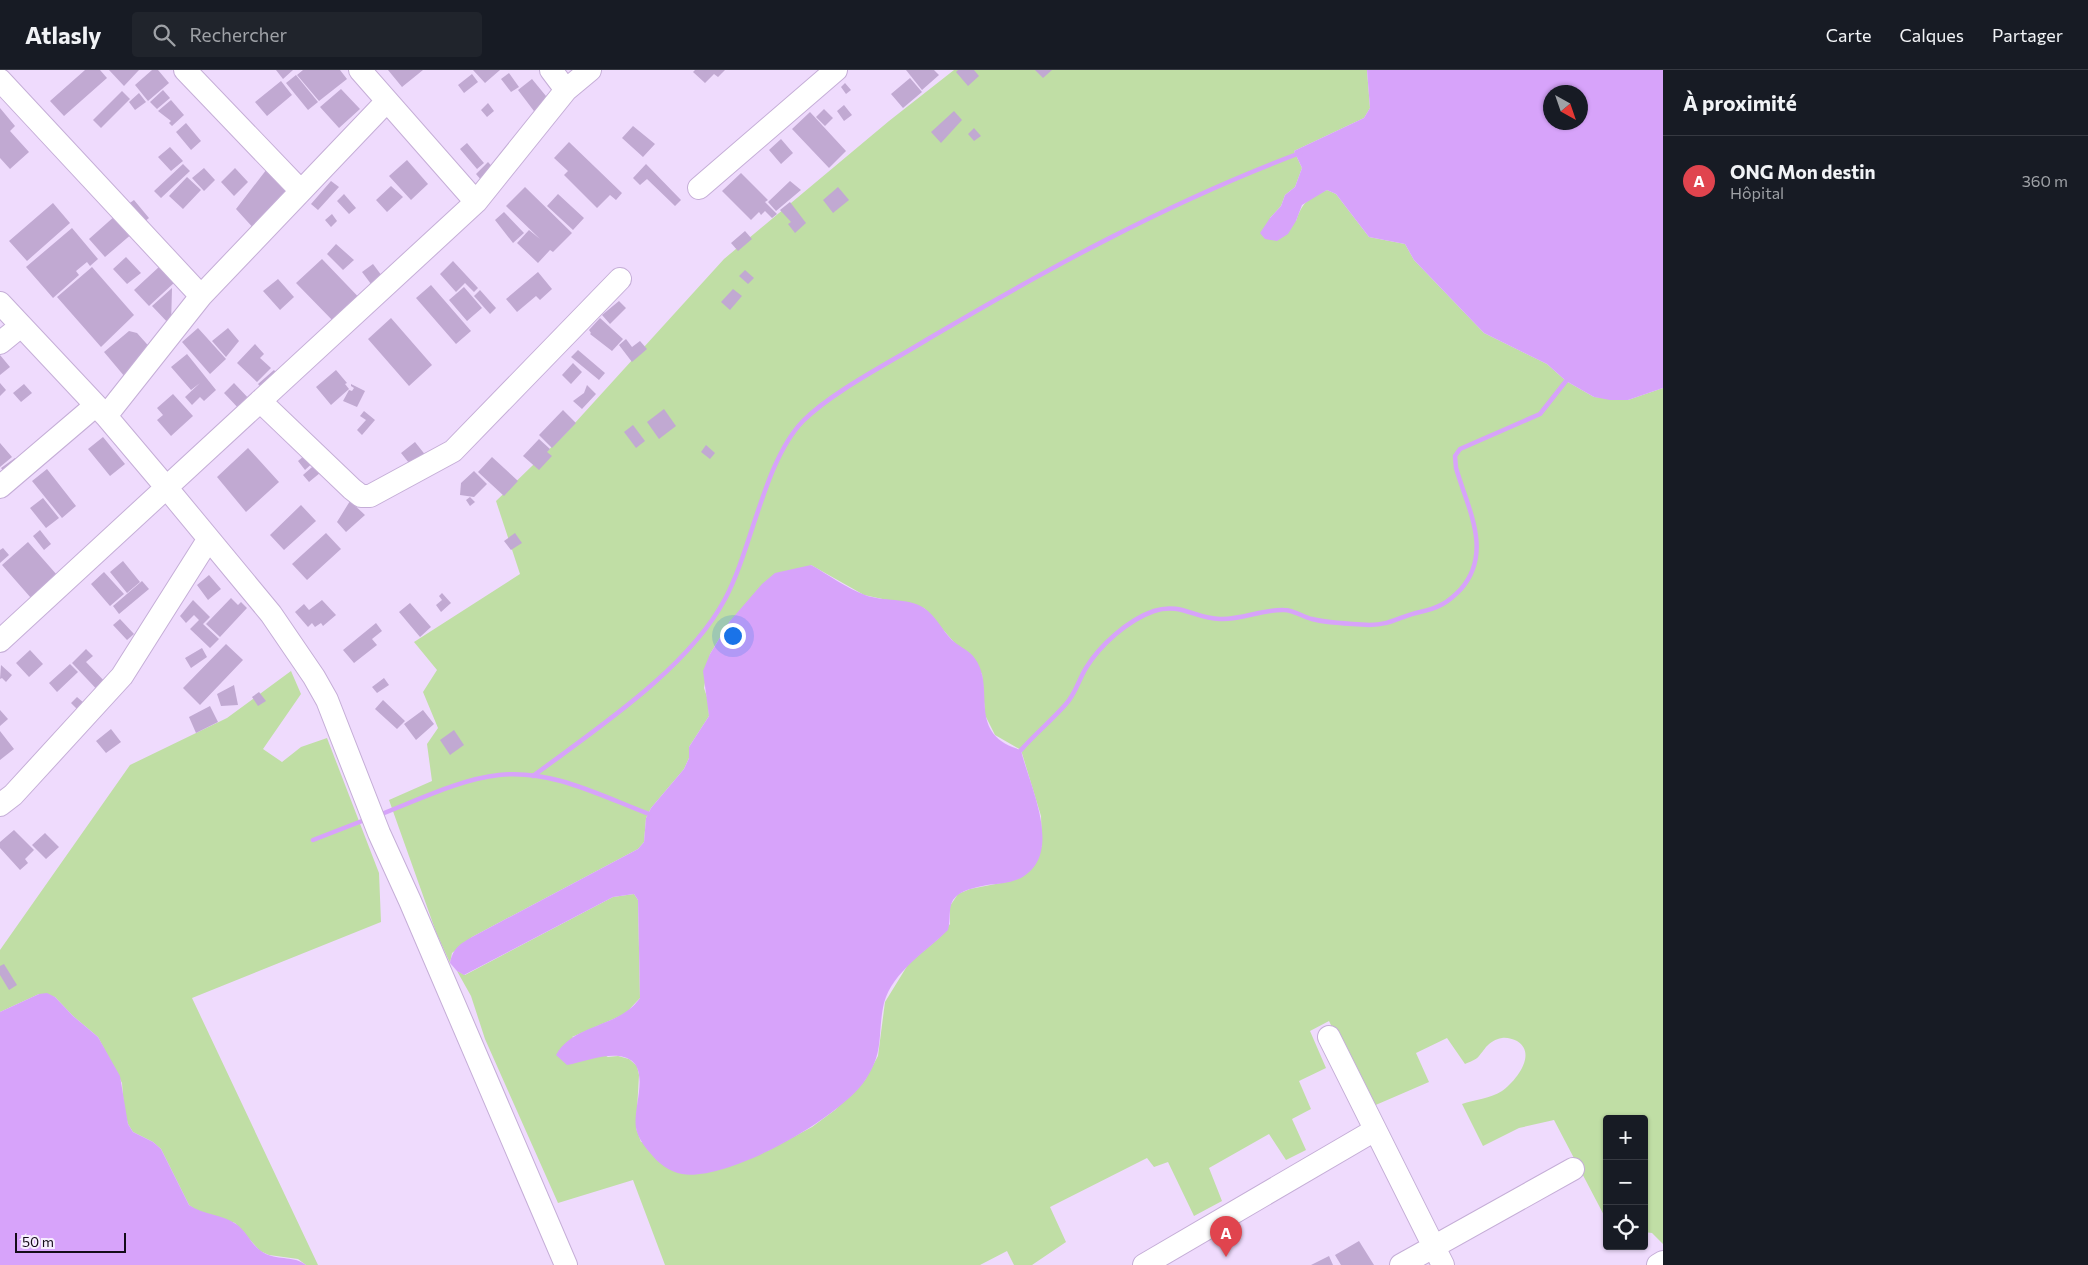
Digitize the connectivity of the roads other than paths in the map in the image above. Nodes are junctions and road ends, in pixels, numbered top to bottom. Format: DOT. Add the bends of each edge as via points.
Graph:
graph roads {
  1 [pos="185,70"];
  2 [pos="360,70"];
  3 [pos="551,70"];
  4 [pos="590,70"];
  5 [pos="836,70"];
  6 [pos="0,80"];
  7 [pos="566,90"];
  8 [pos="387,101"];
  9 [pos="699,188"];
  10 [pos="300,190"];
  11 [pos="476,202"];
  12 [pos="620,279"];
  13 [pos="201,296"];
  14 [pos="0,303"];
  15 [pos="21,326"];
  16 [pos="0,343"];
  17 [pos="260,401"];
  18 [pos="100,411"];
  19 [pos="0,487"];
  20 [pos="166,487"];
  21 [pos="208,540"];
  22 [pos="0,641"];
  23 [pos="0,805"];
  24 [pos="1329,1037"];
  25 [pos="1375,1130"];
  26 [pos="1573,1169"];
  27 [pos="1438,1256"];
  28 [pos="1663,1262"];
  29 [pos="566,1265"];
  30 [pos="1144,1265"];
  31 [pos="1401,1265"];
  32 [pos="1658,1265"];
  1 -- 10 [label="street"];
  2 -- 8 [label="street"];
  3 -- 7 [label="street"];
  4 -- 7 [label="street"];
  5 -- 9 [label="street"];
  6 -- 13 [label="street"];
  7 -- 11 [label="street"];
  8 -- 10 [label="street"];
  8 -- 11 [label="street"];
  10 -- 13 [label="street"];
  11 -- 17 [label="street"];
  12 -- 17 [label="street" via="453,452 370,496 361,496 352,489"];
  13 -- 18 [label="street"];
  14 -- 15 [label="street"];
  15 -- 16 [label="street"];
  15 -- 18 [label="street"];
  17 -- 20 [label="street"];
  18 -- 19 [label="street"];
  18 -- 20 [label="street"];
  20 -- 21 [label="street"];
  20 -- 22 [label="street"];
  21 -- 23 [label="street" via="122,676 13,795"];
  21 -- 29 [label="street" via="271,614 327,700 379,833"];
  24 -- 25 [label="street"];
  25 -- 27 [label="street"];
  25 -- 30 [label="street"];
  26 -- 27 [label="street"];
  27 -- 31 [label="street"];
  28 -- 32 [label="street"];
}
